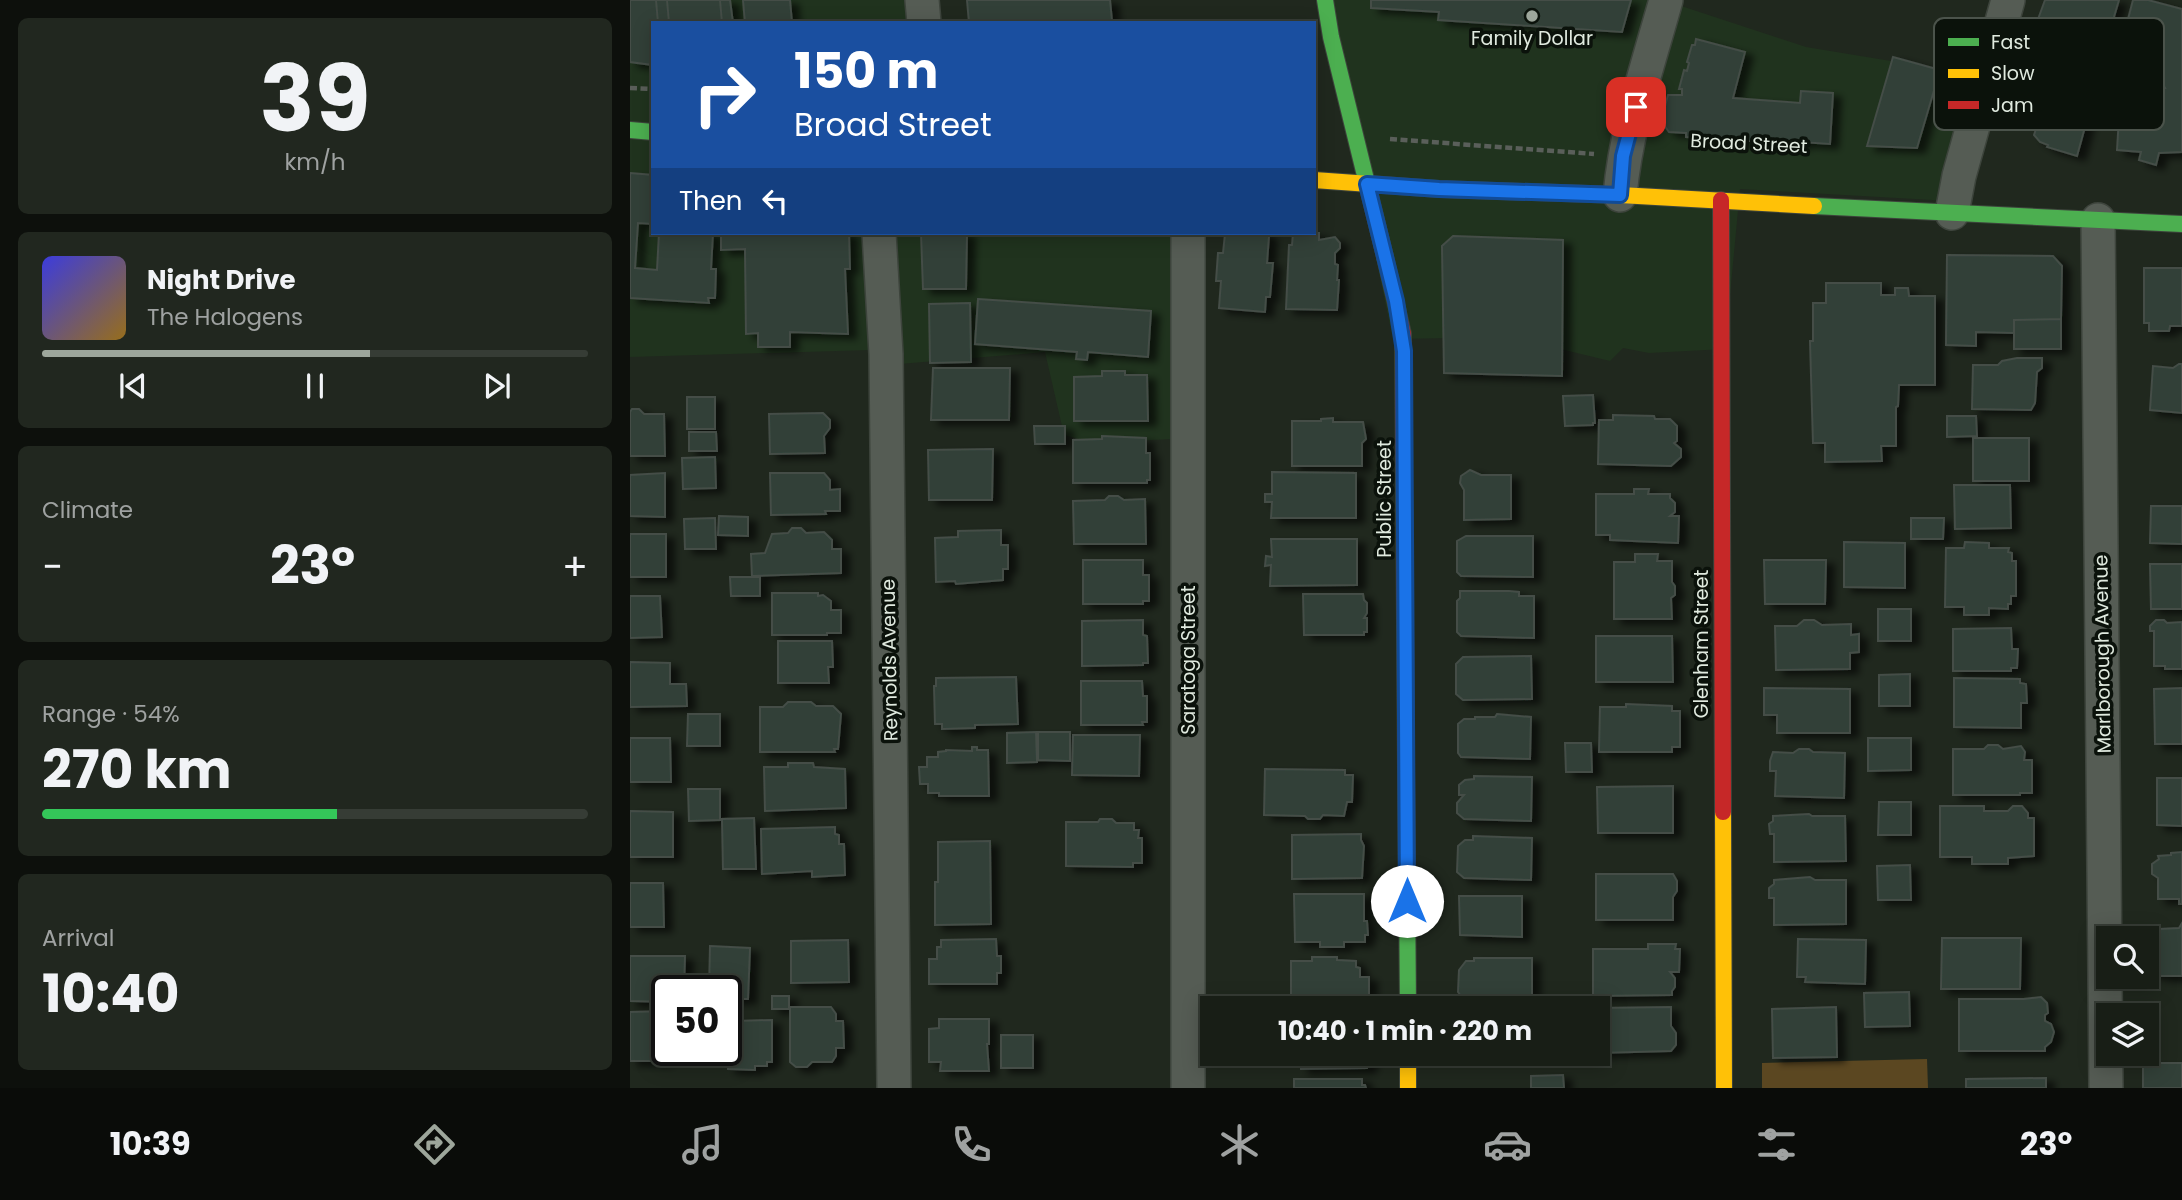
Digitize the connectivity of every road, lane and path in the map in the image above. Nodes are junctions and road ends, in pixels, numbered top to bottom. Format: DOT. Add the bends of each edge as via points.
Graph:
graph roads {
  1 [pos="922,0"];
  2 [pos="1325,0"];
  3 [pos="1666,0"];
  4 [pos="2008,0"];
  5 [pos="2003,18"];
  6 [pos="924,21"];
  7 [pos="630,88"];
  8 [pos="651,89"];
  9 [pos="630,130"];
  10 [pos="1972,130"];
  11 [pos="651,132"];
  12 [pos="1354,136"];
  13 [pos="1623,156"];
  14 [pos="1316,180"];
  15 [pos="1367,184"];
  16 [pos="1620,195"];
  17 [pos="1721,200"];
  18 [pos="1952,213"];
  19 [pos="2098,220"];
  20 [pos="2182,224"];
  21 [pos="879,235"];
  22 [pos="1188,235"];
  23 [pos="1408,996"];
  24 [pos="1408,1066"];
  25 [pos="894,1088"];
  26 [pos="1188,1088"];
  27 [pos="1408,1088"];
  28 [pos="1724,1088"];
  29 [pos="2106,1088"];
  1 -- 6 [label="street"];
  2 -- 12 [label="main road, Public Street"];
  3 -- 13 [label="street"];
  4 -- 5 [label="street"];
  7 -- 8 [label="path"];
  9 -- 11 [label="main road"];
  10 -- 18 [label="street"];
  12 -- 13 [label="path"];
  12 -- 15 [label="main road, Public Street"];
  13 -- 16 [label="street"];
  14 -- 15 [label="main road"];
  15 -- 16 [label="main road"];
  15 -- 23 [label="main road, Public Street" via="1404,351"];
  16 -- 17 [label="main road"];
  17 -- 18 [label="main road"];
  17 -- 28 [label="main road, Glenham Street"];
  18 -- 19 [label="main road"];
  19 -- 20 [label="main road"];
  19 -- 29 [label="street, Marlborough Avenue"];
  21 -- 25 [label="street, Reynolds Avenue" via="886,354"];
  22 -- 26 [label="street, Saratoga Street"];
  24 -- 27 [label="main road"];
}
